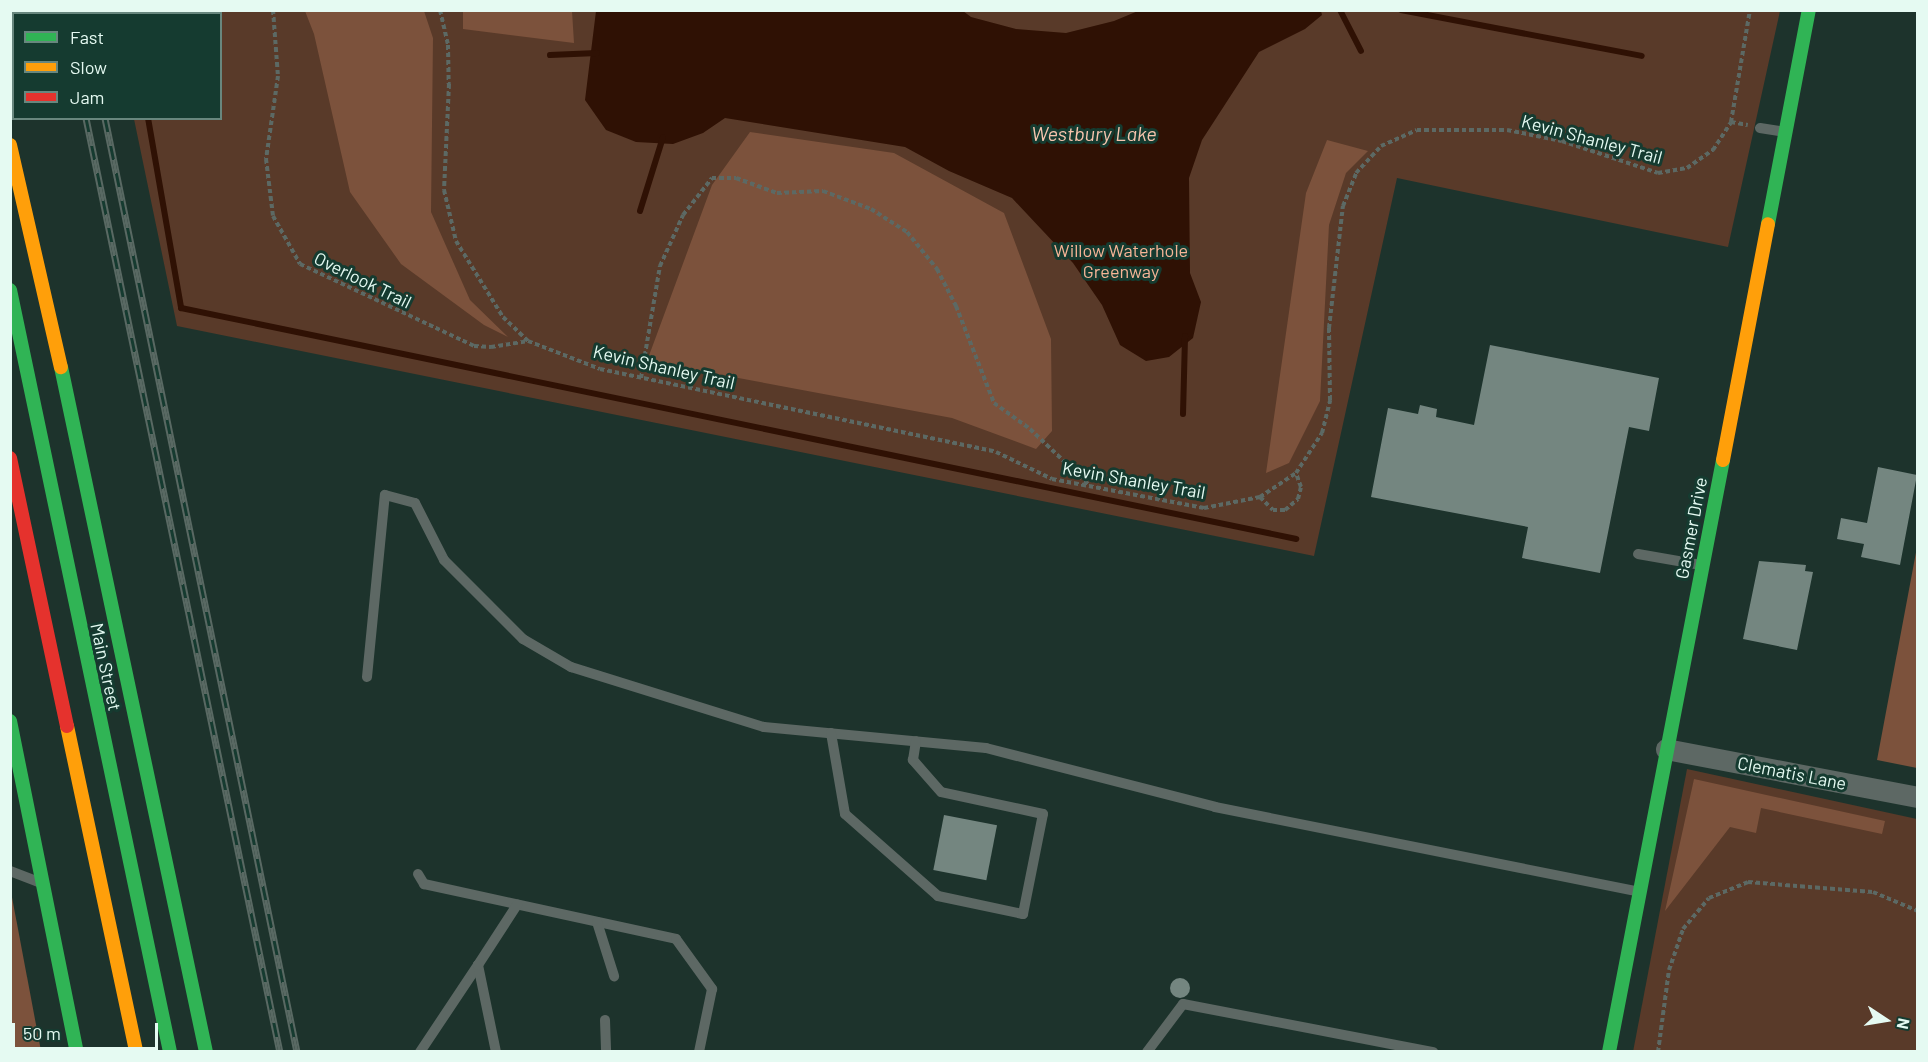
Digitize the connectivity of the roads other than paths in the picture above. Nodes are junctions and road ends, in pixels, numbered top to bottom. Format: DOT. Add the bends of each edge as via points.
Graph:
graph roads {
  1 [pos="1809,10"];
  2 [pos="1760,128"];
  3 [pos="1785,132"];
  4 [pos="10,145"];
  5 [pos="10,290"];
  6 [pos="10,458"];
  7 [pos="1638,554"];
  8 [pos="1702,565"];
  9 [pos="367,676"];
  10 [pos="10,721"];
  11 [pos="831,733"];
  12 [pos="916,741"];
  13 [pos="1666,749"];
  14 [pos="1917,797"];
  15 [pos="10,871"];
  16 [pos="418,874"];
  17 [pos="41,883"];
  18 [pos="1639,892"];
  19 [pos="517,904"];
  20 [pos="597,922"];
  21 [pos="478,965"];
  22 [pos="614,976"];
  23 [pos="605,1020"];
  24 [pos="77,1052"];
  25 [pos="136,1052"];
  26 [pos="170,1052"];
  27 [pos="206,1052"];
  28 [pos="420,1052"];
  29 [pos="496,1052"];
  30 [pos="606,1052"];
  31 [pos="699,1052"];
  32 [pos="1147,1052"];
  33 [pos="1433,1052"];
  34 [pos="1609,1052"];
  1 -- 3 [label="main road, Gasmer Drive"];
  2 -- 3 [label="lane"];
  3 -- 8 [label="main road, Gasmer Drive"];
  4 -- 27 [label="main road" via="86,473"];
  5 -- 26 [label="main road, Main Street"];
  6 -- 25 [label="main road"];
  7 -- 8 [label="lane"];
  8 -- 13 [label="main road, Gasmer Drive"];
  9 -- 11 [label="lane" via="385,495 415,503 444,560 523,639 571,667 764,727"];
  10 -- 17 [label="main road" via="21,806"];
  11 -- 12 [label="lane"];
  11 -- 12 [label="lane" via="845,814 938,896 1023,914 1043,814 941,792 913,760"];
  12 -- 18 [label="lane" via="986,748 1215,807"];
  13 -- 14 [label="street, Clematis Lane"];
  13 -- 18 [label="main road, Gasmer Drive"];
  15 -- 17 [label="lane"];
  16 -- 19 [label="lane" via="424,884"];
  17 -- 24 [label="main road"];
  18 -- 34 [label="main road, Gasmer Drive"];
  19 -- 20 [label="lane"];
  19 -- 21 [label="lane"];
  20 -- 22 [label="lane"];
  20 -- 31 [label="lane" via="676,939 712,989"];
  21 -- 28 [label="lane"];
  21 -- 29 [label="lane"];
  23 -- 30 [label="lane"];
  32 -- 33 [label="lane" via="1183,1004"];
}
